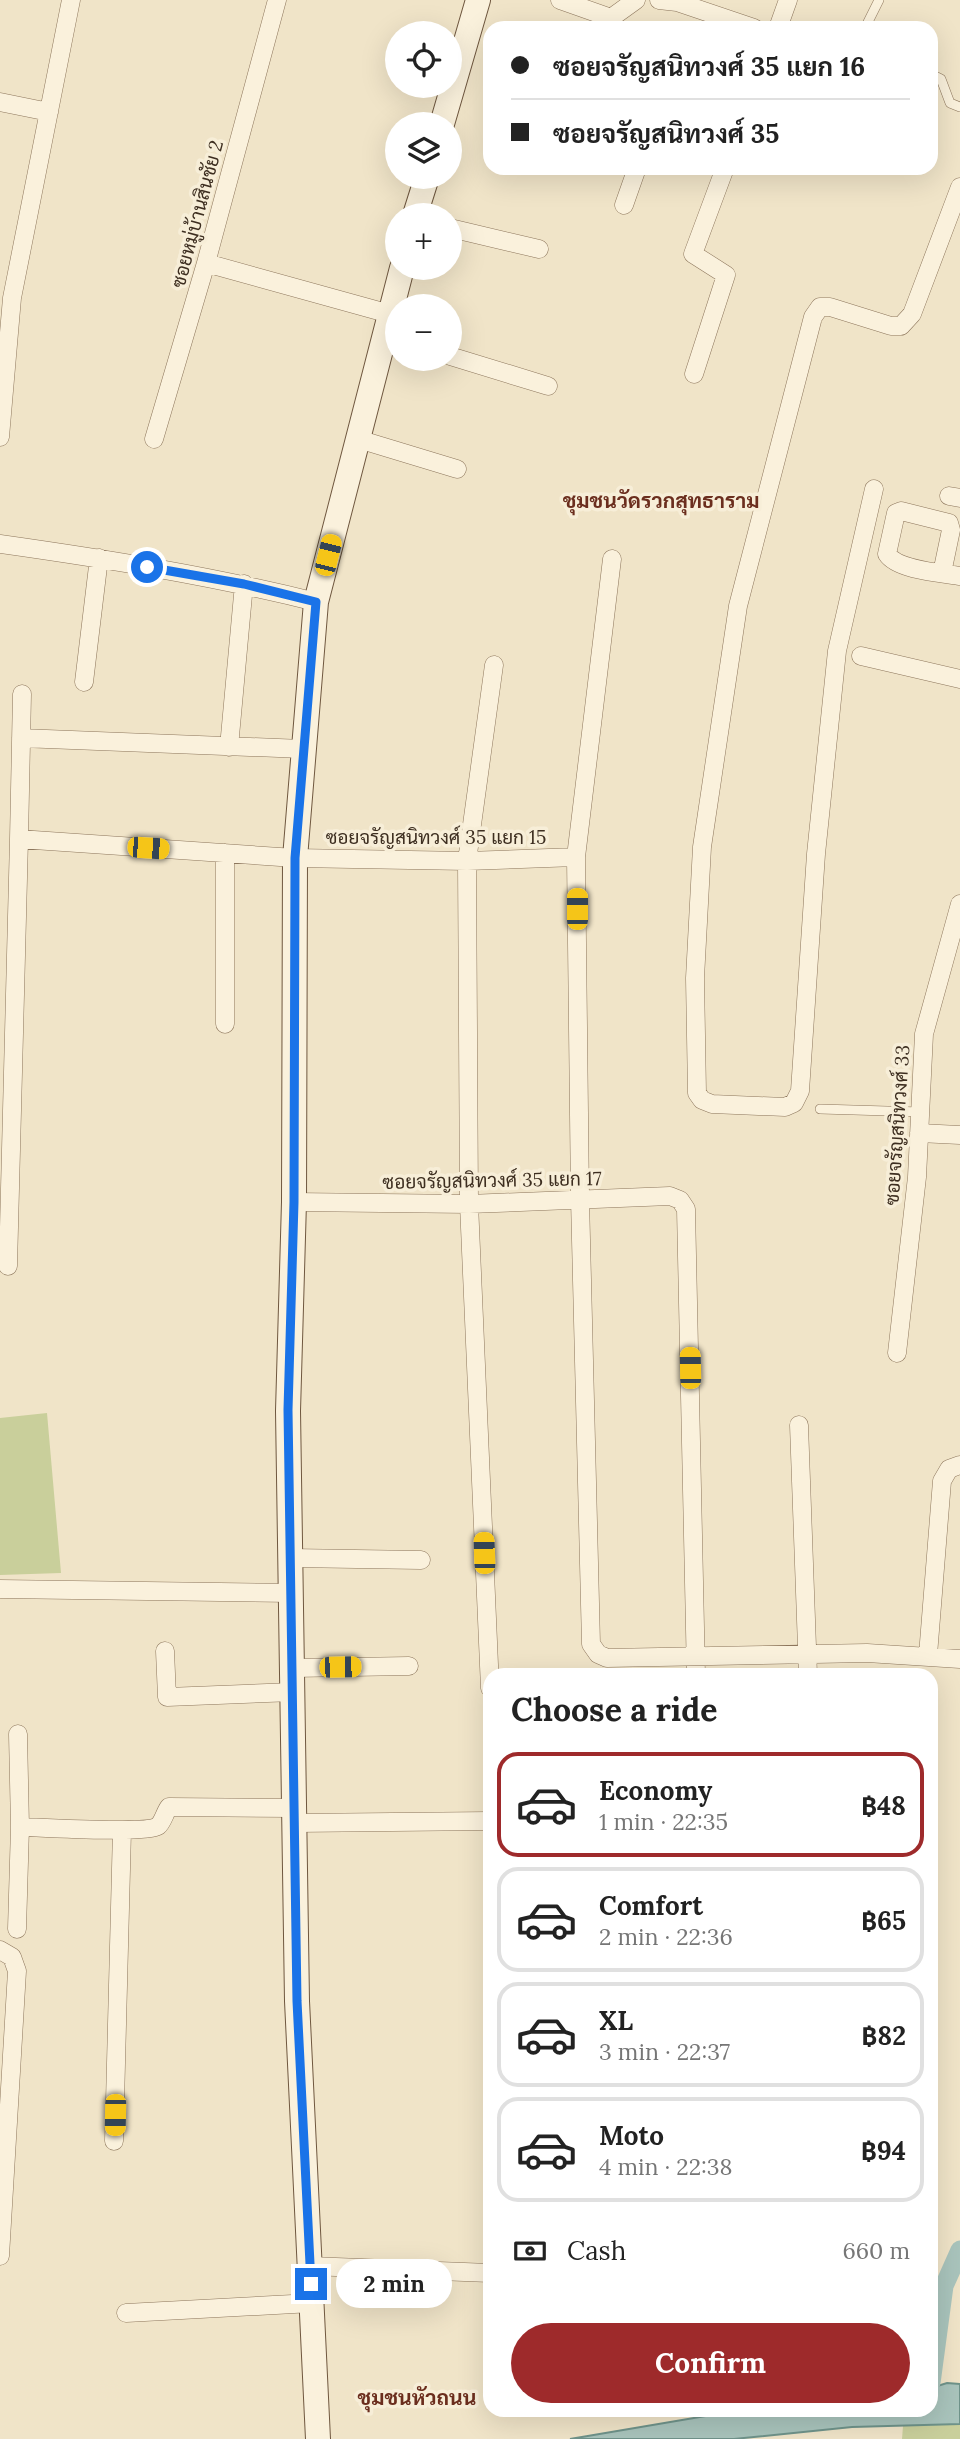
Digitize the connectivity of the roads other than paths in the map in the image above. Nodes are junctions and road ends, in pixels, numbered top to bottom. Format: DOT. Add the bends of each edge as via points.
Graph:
graph roads {
  1 [pos="71,0"];
  2 [pos="277,0"];
  3 [pos="478,0"];
  4 [pos="561,0"];
  5 [pos="636,0"];
  6 [pos="659,0"];
  7 [pos="788,0"];
  8 [pos="879,0"];
  9 [pos="733,21"];
  10 [pos="780,21"];
  11 [pos="869,21"];
  12 [pos="938,78"];
  13 [pos="0,103"];
  14 [pos="960,107"];
  15 [pos="49,112"];
  16 [pos="445,112"];
  17 [pos="635,175"];
  18 [pos="721,175"];
  19 [pos="960,187"];
  20 [pos="624,205"];
  21 [pos="462,231"];
  22 [pos="539,249"];
  23 [pos="206,263"];
  24 [pos="385,329"];
  25 [pos="385,348"];
  26 [pos="462,360"];
  27 [pos="694,374"];
  28 [pos="548,386"];
  29 [pos="0,437"];
  30 [pos="154,439"];
  31 [pos="358,439"];
  32 [pos="457,469"];
  33 [pos="874,489"];
  34 [pos="0,544"];
  35 [pos="99,558"];
  36 [pos="612,559"];
  37 [pos="942,573"];
  38 [pos="960,576"];
  39 [pos="244,584"];
  40 [pos="316,602"];
  41 [pos="862,656"];
  42 [pos="494,665"];
  43 [pos="960,678"];
  44 [pos="84,682"];
  45 [pos="22,694"];
  46 [pos="21,738"];
  47 [pos="229,747"];
  48 [pos="303,750"];
  49 [pos="19,839"];
  50 [pos="225,853"];
  51 [pos="576,856"];
  52 [pos="295,858"];
  53 [pos="467,861"];
  54 [pos="960,904"];
  55 [pos="957,927"];
  56 [pos="225,1024"];
  57 [pos="820,1109"];
  58 [pos="921,1112"];
  59 [pos="919,1133"];
  60 [pos="960,1135"];
  61 [pos="6,1137"];
  62 [pos="580,1199"];
  63 [pos="294,1202"];
  64 [pos="469,1204"];
  65 [pos="8,1266"];
  66 [pos="897,1353"];
  67 [pos="799,1425"];
  68 [pos="960,1465"];
  69 [pos="291,1558"];
  70 [pos="421,1560"];
  71 [pos="0,1589"];
  72 [pos="292,1593"];
  73 [pos="165,1651"];
  74 [pos="807,1655"];
  75 [pos="928,1656"];
  76 [pos="960,1659"];
  77 [pos="409,1666"];
  78 [pos="696,1666"];
  79 [pos="489,1668"];
  80 [pos="808,1668"];
  81 [pos="293,1680"];
  82 [pos="18,1734"];
  83 [pos="294,1815"];
  84 [pos="483,1821"];
  85 [pos="20,1827"];
  86 [pos="122,1830"];
  87 [pos="17,1928"];
  88 [pos="0,1950"];
  89 [pos="114,2141"];
  90 [pos="0,2256"];
  91 [pos="310,2266"];
  92 [pos="483,2273"];
  93 [pos="312,2303"];
  94 [pos="126,2313"];
  95 [pos="318,2439"];
  1 -- 15 [label="street"];
  2 -- 23 [label="street, ซอยหมู่บ้านสินชัย 2"];
  3 -- 16 [label="street"];
  4 -- 5 [label="street" via="611,18"];
  6 -- 9 [label="street"];
  7 -- 10 [label="street"];
  8 -- 11 [label="lane"];
  12 -- 14 [label="lane" via="950,103"];
  13 -- 15 [label="street"];
  15 -- 29 [label="street" via="12,298"];
  17 -- 20 [label="street"];
  18 -- 27 [label="street" via="693,254 726,275"];
  19 -- 33 [label="street" via="912,314 901,326 830,307 820,307 813,317 737,606 702,847 695,978 696,1093 712,1104 785,1107 794,1103 800,1091 816,854 837,651"];
  21 -- 22 [label="street"];
  23 -- 24 [label="street"];
  23 -- 30 [label="street, ซอยหมู่บ้านสินชัย 2"];
  25 -- 31 [label="street"];
  26 -- 28 [label="street"];
  31 -- 32 [label="street"];
  31 -- 40 [label="street"];
  34 -- 35 [label="street"];
  35 -- 39 [label="street"];
  35 -- 44 [label="street"];
  36 -- 51 [label="street"];
  37 -- 38 [label="street"];
  39 -- 40 [label="street"];
  39 -- 47 [label="street"];
  40 -- 48 [label="street"];
  41 -- 43 [label="street"];
  42 -- 53 [label="street"];
  45 -- 46 [label="street"];
  46 -- 47 [label="street"];
  46 -- 49 [label="street"];
  47 -- 48 [label="street"];
  48 -- 52 [label="street"];
  49 -- 50 [label="street, ซอยจรัญสนิทวงศ์ 35 แยก 15"];
  49 -- 61 [label="street"];
  50 -- 52 [label="street, ซอยจรัญสนิทวงศ์ 35 แยก 15"];
  50 -- 56 [label="street"];
  51 -- 53 [label="street, ซอยจรัญสนิทวงศ์ 35 แยก 15"];
  51 -- 62 [label="street"];
  52 -- 53 [label="street, ซอยจรัญสนิทวงศ์ 35 แยก 15"];
  52 -- 63 [label="street"];
  53 -- 64 [label="street"];
  54 -- 55 [label="street, ซอยจรัญสนิทวงศ์ 33"];
  55 -- 58 [label="street, ซอยจรัญสนิทวงศ์ 33" via="924,1034"];
  57 -- 58 [label="lane"];
  58 -- 59 [label="street, ซอยจรัญสนิทวงศ์ 33"];
  59 -- 60 [label="street"];
  59 -- 66 [label="street, ซอยจรัญสนิทวงศ์ 33"];
  61 -- 65 [label="street"];
  62 -- 64 [label="street, ซอยจรัญสนิทวงศ์ 35 แยก 17"];
  62 -- 78 [label="street" via="591,1644 607,1658"];
  62 -- 78 [label="street, ซอยจรัญสนิทวงศ์ 35 แยก 17" via="670,1196 686,1209"];
  63 -- 64 [label="street, ซอยจรัญสนิทวงศ์ 35 แยก 17"];
  63 -- 69 [label="street" via="288,1410"];
  64 -- 79 [label="street"];
  67 -- 74 [label="street"];
  68 -- 75 [label="street" via="949,1469 942,1481"];
  69 -- 70 [label="street"];
  69 -- 72 [label="street"];
  71 -- 72 [label="street"];
  72 -- 81 [label="street"];
  73 -- 81 [label="street" via="167,1697"];
  74 -- 75 [label="street"];
  74 -- 78 [label="street"];
  74 -- 80 [label="street"];
  75 -- 76 [label="street"];
  77 -- 81 [label="street"];
  81 -- 83 [label="street"];
  82 -- 85 [label="street"];
  83 -- 84 [label="street"];
  83 -- 86 [label="street" via="169,1807 157,1826"];
  83 -- 91 [label="street" via="297,2001"];
  85 -- 86 [label="street"];
  85 -- 87 [label="street"];
  86 -- 89 [label="street"];
  88 -- 90 [label="street" via="12,1957 17,1971"];
  91 -- 92 [label="street"];
  91 -- 93 [label="street"];
  93 -- 94 [label="street"];
  93 -- 95 [label="street"];
}
